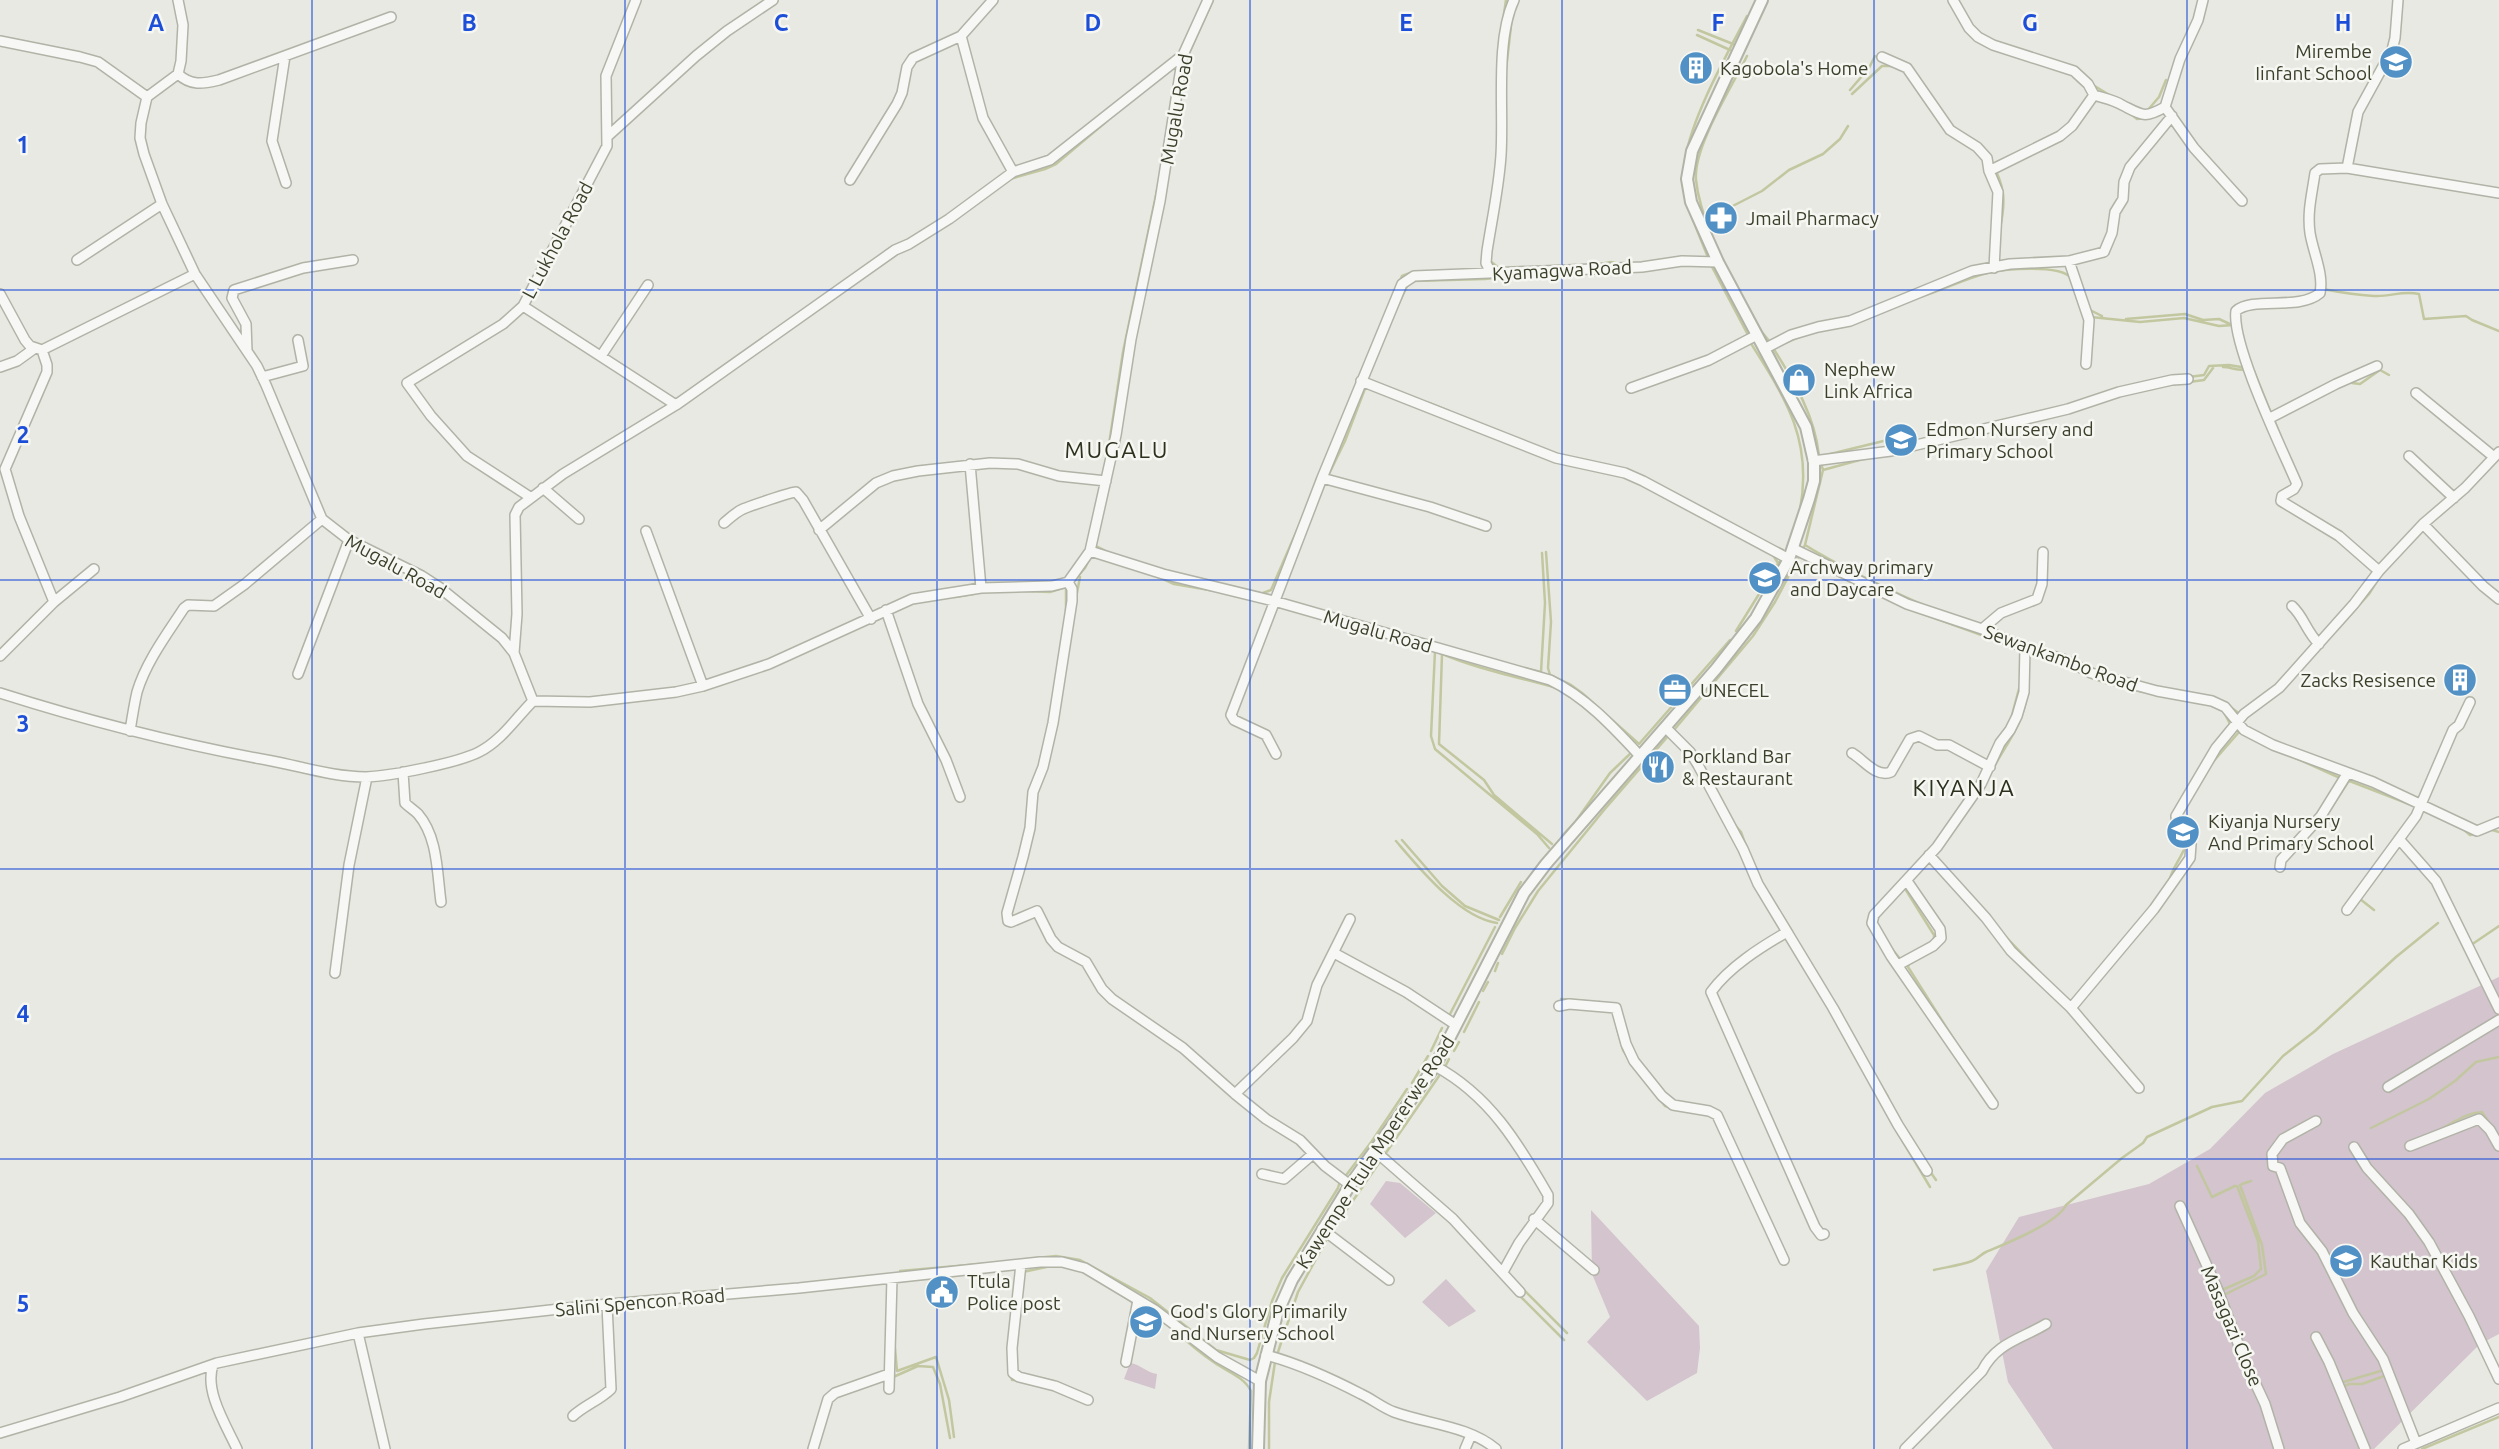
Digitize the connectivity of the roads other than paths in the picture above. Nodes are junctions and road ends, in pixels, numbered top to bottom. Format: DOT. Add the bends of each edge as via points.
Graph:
graph roads {
  1 [pos="178,0"];
  2 [pos="636,0"];
  3 [pos="773,0"];
  4 [pos="993,0"];
  5 [pos="1208,0"];
  6 [pos="1514,0"];
  7 [pos="1762,0"];
  8 [pos="1953,0"];
  9 [pos="2203,0"];
  10 [pos="2398,0"];
  11 [pos="391,17"];
  12 [pos="961,36"];
  13 [pos="0,41"];
  14 [pos="1183,55"];
  15 [pos="285,56"];
  16 [pos="1882,57"];
  17 [pos="178,74"];
  18 [pos="2094,95"];
  19 [pos="147,97"];
  20 [pos="2165,107"];
  21 [pos="2172,116"];
  22 [pos="608,136"];
  23 [pos="2347,168"];
  24 [pos="1989,171"];
  25 [pos="1013,172"];
  26 [pos="850,180"];
  27 [pos="286,183"];
  28 [pos="2499,192"];
  29 [pos="2242,201"];
  30 [pos="162,204"];
  31 [pos="78,260"];
  32 [pos="353,260"];
  33 [pos="2069,261"];
  34 [pos="1718,262"];
  35 [pos="1994,268"];
  36 [pos="1491,273"];
  37 [pos="195,274"];
  38 [pos="648,285"];
  39 [pos="0,294"];
  40 [pos="523,306"];
  41 [pos="1757,335"];
  42 [pos="298,340"];
  43 [pos="38,349"];
  44 [pos="1764,349"];
  45 [pos="247,352"];
  46 [pos="601,356"];
  47 [pos="2086,364"];
  48 [pos="0,366"];
  49 [pos="2377,366"];
  50 [pos="262,377"];
  51 [pos="2188,379"];
  52 [pos="1361,381"];
  53 [pos="1631,388"];
  54 [pos="2416,393"];
  55 [pos="676,405"];
  56 [pos="2270,418"];
  57 [pos="2497,454"];
  58 [pos="2409,456"];
  59 [pos="1813,461"];
  60 [pos="970,464"];
  61 [pos="1322,478"];
  62 [pos="1106,481"];
  63 [pos="543,488"];
  64 [pos="530,498"];
  65 [pos="2454,498"];
  66 [pos="322,519"];
  67 [pos="579,519"];
  68 [pos="724,523"];
  69 [pos="2423,524"];
  70 [pos="1486,526"];
  71 [pos="820,530"];
  72 [pos="646,531"];
  73 [pos="349,540"];
  74 [pos="1090,551"];
  75 [pos="2043,552"];
  76 [pos="1792,554"];
  77 [pos="94,569"];
  78 [pos="2379,571"];
  79 [pos="1068,582"];
  80 [pos="982,588"];
  81 [pos="2499,599"];
  82 [pos="1274,601"];
  83 [pos="54,602"];
  84 [pos="2292,606"];
  85 [pos="886,610"];
  86 [pos="871,618"];
  87 [pos="1982,629"];
  88 [pos="2319,644"];
  89 [pos="2025,648"];
  90 [pos="514,653"];
  91 [pos="0,656"];
  92 [pos="299,674"];
  93 [pos="703,686"];
  94 [pos="0,693"];
  95 [pos="533,701"];
  96 [pos="2470,702"];
  97 [pos="2238,722"];
  98 [pos="1666,728"];
  99 [pos="130,731"];
  100 [pos="1852,753"];
  101 [pos="1276,754"];
  102 [pos="1640,757"];
  103 [pos="1988,766"];
  104 [pos="403,772"];
  105 [pos="2347,774"];
  106 [pos="367,777"];
  107 [pos="960,797"];
  108 [pos="2421,805"];
  109 [pos="2499,822"];
  110 [pos="2399,839"];
  111 [pos="1929,855"];
  112 [pos="2280,867"];
  113 [pos="1907,881"];
  114 [pos="441,902"];
  115 [pos="2347,910"];
  116 [pos="1350,919"];
  117 [pos="1787,932"];
  118 [pos="1334,953"];
  119 [pos="1898,965"];
  120 [pos="335,973"];
  121 [pos="1559,1006"];
  122 [pos="2071,1008"];
  123 [pos="2499,1009"];
  124 [pos="2499,1020"];
  125 [pos="1456,1025"];
  126 [pos="1435,1066"];
  127 [pos="2388,1087"];
  128 [pos="2139,1088"];
  129 [pos="1235,1094"];
  130 [pos="1993,1104"];
  131 [pos="2316,1121"];
  132 [pos="2410,1146"];
  133 [pos="2499,1146"];
  134 [pos="2354,1147"];
  135 [pos="1375,1151"];
  136 [pos="1313,1154"];
  137 [pos="1927,1171"];
  138 [pos="1262,1174"];
  139 [pos="1350,1185"];
  140 [pos="2180,1206"];
  141 [pos="1534,1219"];
  142 [pos="1322,1229"];
  143 [pos="1824,1234"];
  144 [pos="1784,1260"];
  145 [pos="1021,1264"];
  146 [pos="1594,1270"];
  147 [pos="1503,1272"];
  148 [pos="892,1278"];
  149 [pos="1389,1280"];
  150 [pos="1520,1292"];
  151 [pos="1138,1300"];
  152 [pos="607,1304"];
  153 [pos="2046,1324"];
  154 [pos="358,1333"];
  155 [pos="2316,1337"];
  156 [pos="1265,1355"];
  157 [pos="1126,1362"];
  158 [pos="213,1365"];
  159 [pos="889,1374"];
  160 [pos="2499,1379"];
  161 [pos="1260,1381"];
  162 [pos="889,1389"];
  163 [pos="1088,1401"];
  164 [pos="2499,1408"];
  165 [pos="573,1416"];
  166 [pos="0,1433"];
  167 [pos="1471,1436"];
  168 [pos="2416,1443"];
  169 [pos="237,1449"];
  170 [pos="384,1449"];
  171 [pos="813,1449"];
  172 [pos="1258,1449"];
  173 [pos="1465,1449"];
  174 [pos="1496,1449"];
  175 [pos="1905,1449"];
  176 [pos="2279,1449"];
  177 [pos="2365,1449"];
  178 [pos="2403,1449"];
  1 -- 17 [label="street" via="183,39"];
  2 -- 22 [label="street, L Lukhola Road" via="606,76"];
  3 -- 22 [label="street" via="696,56"];
  4 -- 12 [label="street"];
  5 -- 14 [label="street, Mugalu Road"];
  6 -- 36 [label="street" via="1502,76 1501,157 1486,263"];
  7 -- 34 [label="street, Kawempe Ttula Mpererwe Road" via="1692,151 1688,179 1692,202"];
  8 -- 18 [label="street" via="1978,37 2074,71"];
  9 -- 20 [label="street"];
  10 -- 23 [label="street" via="2392,50 2358,112"];
  11 -- 15 [label="street"];
  12 -- 25 [label="street" via="984,118"];
  12 -- 26 [label="street" via="913,58 906,67 897,104"];
  13 -- 19 [label="street" via="98,62"];
  14 -- 25 [label="street" via="1050,160"];
  14 -- 62 [label="street, Mugalu Road"];
  15 -- 17 [label="street" via="203,84 189,83"];
  15 -- 27 [label="street" via="272,141"];
  16 -- 24 [label="street" via="1907,68 1950,130 1987,158"];
  17 -- 19 [label="street"];
  18 -- 20 [label="street" via="2140,115"];
  18 -- 24 [label="street" via="2073,126 2060,136"];
  19 -- 30 [label="street, Mugalu Road" via="140,138"];
  20 -- 21 [label="street"];
  21 -- 29 [label="street" via="2193,148"];
  21 -- 33 [label="street" via="2130,167 2104,252"];
  22 -- 40 [label="street, L Lukhola Road" via="607,146"];
  23 -- 28 [label="street"];
  23 -- 56 [label="street" via="2315,173 2309,211 2321,284 2318,295 2302,301 2246,305 2236,311 2242,350"];
  24 -- 35 [label="street" via="1998,192"];
  25 -- 55 [label="street"];
  30 -- 31 [label="street"];
  30 -- 37 [label="street, Mugalu Road"];
  32 -- 45 [label="street" via="303,268 234,290 233,298 246,324"];
  33 -- 35 [label="street"];
  33 -- 47 [label="street" via="2089,320"];
  34 -- 36 [label="street, Kyamagwa Road"];
  34 -- 41 [label="street, Kawempe Ttula Mpererwe Road"];
  35 -- 44 [label="street" via="1972,271 1850,321 1791,335"];
  36 -- 52 [label="street, Kyamagwa Road" via="1406,279"];
  37 -- 43 [label="street"];
  37 -- 45 [label="street, Mugalu Road"];
  38 -- 46 [label="street"];
  39 -- 43 [label="street" via="25,340"];
  40 -- 46 [label="street"];
  40 -- 64 [label="street, L Lukhola Road" via="503,324 407,383 467,456"];
  41 -- 44 [label="street, Kawempe Ttula Mpererwe Road"];
  41 -- 53 [label="street" via="1709,360"];
  42 -- 50 [label="street" via="303,366"];
  43 -- 48 [label="street"];
  43 -- 83 [label="street" via="47,372 5,469"];
  44 -- 59 [label="street, Kawempe Ttula Mpererwe Road" via="1806,427"];
  45 -- 50 [label="street, Mugalu Road"];
  46 -- 55 [label="street"];
  49 -- 56 [label="street"];
  50 -- 66 [label="street, Mugalu Road"];
  51 -- 59 [label="street" via="2119,392 2068,410 1891,451"];
  52 -- 61 [label="street"];
  52 -- 76 [label="street, Sewankambo Road" via="1556,458 1625,473"];
  54 -- 57 [label="street"];
  55 -- 63 [label="street"];
  56 -- 78 [label="street" via="2297,484 2281,501 2339,536"];
  57 -- 65 [label="street"];
  58 -- 65 [label="street"];
  59 -- 76 [label="street, Kawempe Ttula Mpererwe Road" via="1814,481"];
  60 -- 62 [label="street" via="1018,464 1059,476"];
  60 -- 71 [label="street" via="876,483"];
  60 -- 80 [label="street"];
  61 -- 70 [label="street"];
  61 -- 82 [label="street"];
  62 -- 74 [label="street, Mugalu Road"];
  63 -- 64 [label="street"];
  63 -- 67 [label="street"];
  64 -- 90 [label="street" via="515,515"];
  65 -- 69 [label="street"];
  66 -- 73 [label="street, Mugalu Road"];
  66 -- 99 [label="street" via="214,606 184,608 138,690"];
  68 -- 71 [label="street" via="744,509 792,491 799,494"];
  69 -- 78 [label="street"];
  69 -- 81 [label="street"];
  71 -- 86 [label="street"];
  72 -- 93 [label="street"];
  73 -- 90 [label="street, Mugalu Road" via="439,587"];
  73 -- 92 [label="street"];
  74 -- 79 [label="street, Mugalu Road"];
  74 -- 82 [label="street, Mugalu Road"];
  75 -- 87 [label="street" via="2037,599 2001,614"];
  76 -- 87 [label="street, Sewankambo Road" via="1907,604"];
  76 -- 98 [label="street, Kawempe Ttula Mpererwe Road" via="1756,618"];
  77 -- 83 [label="street"];
  78 -- 88 [label="street"];
  79 -- 80 [label="street"];
  79 -- 129 [label="street" via="1072,601 1053,723 1033,792 1030,828 1007,918 1011,922 1037,911 1051,939 1086,962 1112,999 1183,1048"];
  80 -- 85 [label="street" via="912,600"];
  82 -- 101 [label="street" via="1231,715 1266,735"];
  82 -- 102 [label="street, Mugalu Road" via="1550,680 1611,725"];
  83 -- 91 [label="street"];
  84 -- 88 [label="street"];
  85 -- 86 [label="street"];
  85 -- 107 [label="street" via="918,704"];
  86 -- 93 [label="street" via="769,664"];
  87 -- 89 [label="street, Sewankambo Road"];
  88 -- 97 [label="street" via="2279,688"];
  89 -- 97 [label="street, Sewankambo Road" via="2116,681 2212,701 2225,707"];
  89 -- 103 [label="street" via="2024,692 2017,716"];
  90 -- 95 [label="street, Mugalu Road"];
  93 -- 95 [label="street" via="609,701"];
  94 -- 99 [label="street"];
  95 -- 104 [label="street" via="478,753"];
  96 -- 108 [label="street"];
  97 -- 105 [label="street, Sewankambo Road" via="2273,745"];
  97 -- 122 [label="street" via="2216,748 2176,816 2177,830 2191,844 2190,858"];
  98 -- 102 [label="street, Kawempe Ttula Mpererwe Road"];
  98 -- 117 [label="street" via="1698,765"];
  99 -- 106 [label="street" via="335,775"];
  100 -- 103 [label="street" via="1885,775 1910,739 1919,736 1949,745"];
  102 -- 125 [label="street, Kawempe Ttula Mpererwe Road" via="1524,893"];
  103 -- 111 [label="street" via="1965,809"];
  104 -- 106 [label="street"];
  104 -- 114 [label="street" via="405,803 428,827 434,845"];
  105 -- 108 [label="street, Sewankambo Road"];
  105 -- 112 [label="street"];
  106 -- 120 [label="street" via="349,864"];
  108 -- 109 [label="street, Sewankambo Road" via="2477,831"];
  108 -- 110 [label="street"];
  110 -- 115 [label="street"];
  110 -- 123 [label="street" via="2435,881"];
  111 -- 113 [label="street"];
  111 -- 122 [label="street" via="2011,951"];
  113 -- 119 [label="street" via="1874,915 1872,923"];
  113 -- 119 [label="street" via="1940,929 1941,938"];
  116 -- 118 [label="street"];
  117 -- 137 [label="street"];
  117 -- 143 [label="street" via="1711,992 1815,1227"];
  118 -- 125 [label="street"];
  118 -- 129 [label="street" via="1301,1029"];
  119 -- 130 [label="street"];
  121 -- 144 [label="street" via="1616,1008 1634,1061 1662,1096 1673,1105 1717,1115"];
  122 -- 128 [label="street"];
  124 -- 127 [label="street"];
  125 -- 126 [label="street, Kawempe Ttula Mpererwe Road"];
  126 -- 135 [label="street, Kawempe Ttula Mpererwe Road"];
  126 -- 141 [label="street" via="1469,1087 1504,1125 1548,1195 1548,1203"];
  129 -- 136 [label="street"];
  131 -- 168 [label="street" via="2277,1145 2273,1166 2280,1168 2300,1223 2322,1251 2383,1359"];
  132 -- 133 [label="street" via="2479,1119"];
  134 -- 160 [label="street" via="2429,1242"];
  135 -- 139 [label="street, Kawempe Ttula Mpererwe Road"];
  135 -- 147 [label="street" via="1453,1219"];
  136 -- 138 [label="street" via="1284,1179"];
  136 -- 139 [label="street"];
  139 -- 142 [label="street, Kawempe Ttula Mpererwe Road"];
  140 -- 176 [label="street, Masagazi Close"];
  141 -- 146 [label="street"];
  141 -- 147 [label="street"];
  142 -- 149 [label="street"];
  142 -- 156 [label="street, Kawempe Ttula Mpererwe Road" via="1292,1280"];
  145 -- 148 [label="street, Salini Spencon Road"];
  145 -- 151 [label="street, Salini Spencon Road" via="1074,1264"];
  145 -- 163 [label="street" via="1013,1373"];
  147 -- 150 [label="street"];
  148 -- 152 [label="street, Salini Spencon Road"];
  148 -- 159 [label="street"];
  151 -- 157 [label="street"];
  151 -- 161 [label="street, Salini Spencon Road" via="1217,1357"];
  152 -- 154 [label="street, Salini Spencon Road"];
  152 -- 165 [label="street" via="611,1389"];
  153 -- 175 [label="street" via="2004,1345"];
  154 -- 158 [label="street, Salini Spencon Road"];
  154 -- 170 [label="street"];
  155 -- 177 [label="street"];
  156 -- 161 [label="street, Kawempe Ttula Mpererwe Road"];
  156 -- 167 [label="street" via="1305,1366 1393,1412"];
  158 -- 166 [label="street, Salini Spencon Road"];
  158 -- 169 [label="street" via="210,1374 216,1403"];
  159 -- 162 [label="street"];
  159 -- 171 [label="street" via="828,1399"];
  161 -- 172 [label="street, Kawempe Ttula Mpererwe Road"];
  164 -- 168 [label="street"];
  167 -- 173 [label="street"];
  167 -- 174 [label="street"];
  168 -- 178 [label="street"];
}
